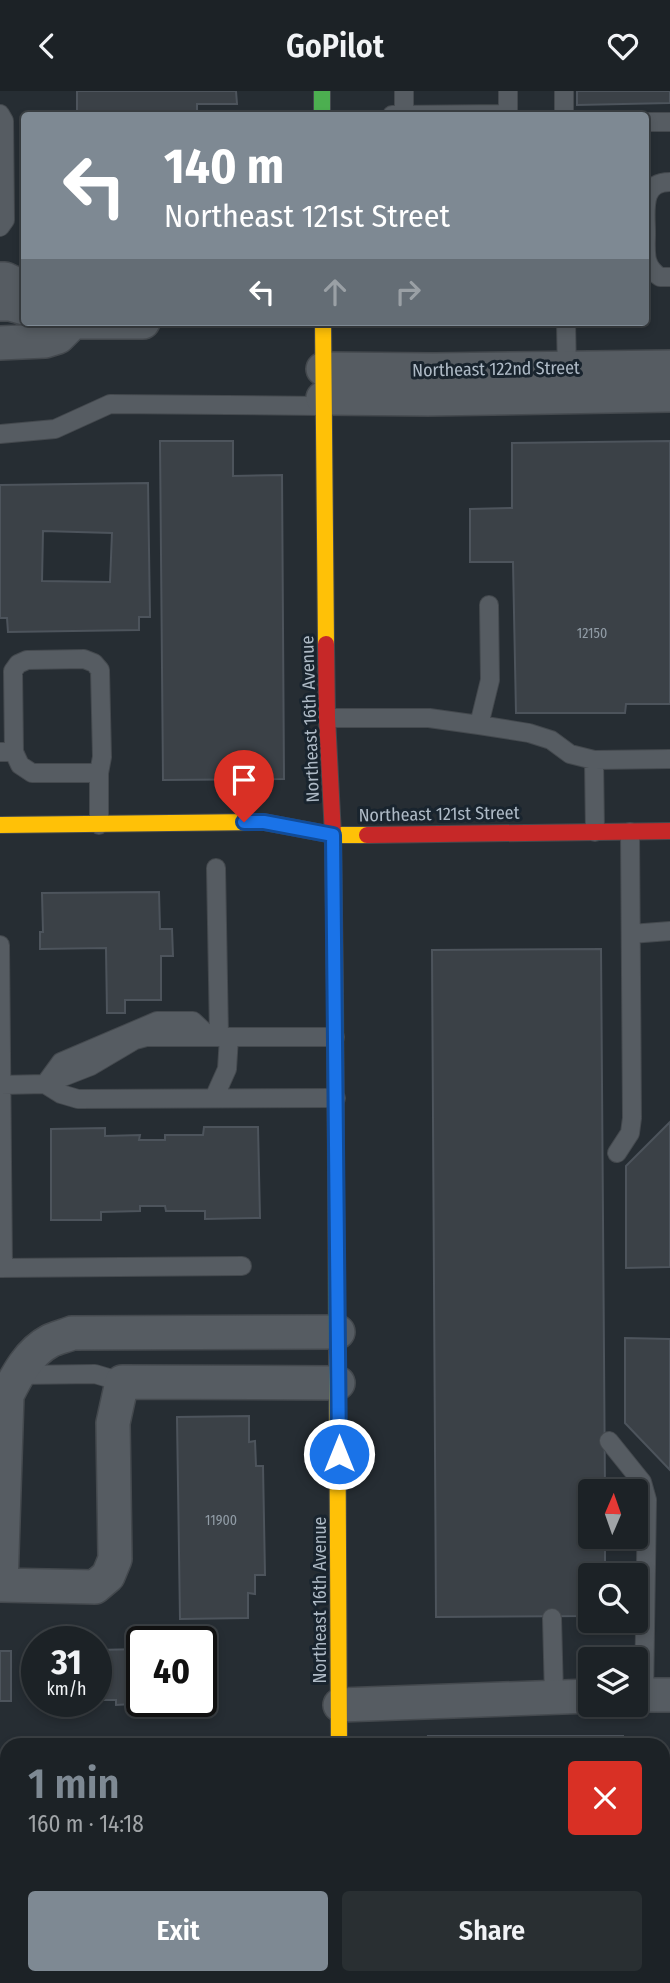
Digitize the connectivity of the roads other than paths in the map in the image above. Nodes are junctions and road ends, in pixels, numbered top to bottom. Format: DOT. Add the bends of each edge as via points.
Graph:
graph roads {
  1 [pos="322,91"];
  2 [pos="404,91"];
  3 [pos="508,91"];
  4 [pos="564,91"];
  5 [pos="322,112"];
  6 [pos="404,112"];
  7 [pos="508,112"];
  8 [pos="565,112"];
  9 [pos="0,114"];
  10 [pos="649,122"];
  11 [pos="670,122"];
  12 [pos="670,182"];
  13 [pos="649,193"];
  14 [pos="0,227"];
  15 [pos="649,266"];
  16 [pos="670,277"];
  17 [pos="0,279"];
  18 [pos="21,287"];
  19 [pos="0,304"];
  20 [pos="21,307"];
  21 [pos="68,326"];
  22 [pos="323,326"];
  23 [pos="566,326"];
  24 [pos="0,343"];
  25 [pos="670,367"];
  26 [pos="568,382"];
  27 [pos="323,391"];
  28 [pos="670,395"];
  29 [pos="0,433"];
  30 [pos="489,605"];
  31 [pos="327,717"];
  32 [pos="480,725"];
  33 [pos="7,752"];
  34 [pos="594,759"];
  35 [pos="670,759"];
  36 [pos="99,772"];
  37 [pos="0,825"];
  38 [pos="99,825"];
  39 [pos="670,831"];
  40 [pos="595,832"];
  41 [pos="630,832"];
  42 [pos="333,835"];
  43 [pos="216,868"];
  44 [pos="670,931"];
  45 [pos="631,934"];
  46 [pos="0,945"];
  47 [pos="219,1037"];
  48 [pos="335,1037"];
  49 [pos="45,1084"];
  50 [pos="1,1085"];
  51 [pos="214,1098"];
  52 [pos="335,1098"];
  53 [pos="617,1153"];
  54 [pos="242,1266"];
  55 [pos="1,1268"];
  56 [pos="338,1332"];
  57 [pos="161,1333"];
  58 [pos="17,1374"];
  59 [pos="122,1382"];
  60 [pos="162,1382"];
  61 [pos="338,1383"];
  62 [pos="609,1441"];
  63 [pos="0,1585"];
  64 [pos="552,1618"];
  65 [pos="650,1695"];
  66 [pos="554,1696"];
  67 [pos="578,1696"];
  68 [pos="340,1705"];
  69 [pos="339,1738"];
  1 -- 5 [label="street"];
  2 -- 6 [label="lane"];
  3 -- 7 [label="lane"];
  4 -- 8 [label="lane"];
  9 -- 14 [label="lane" via="4,121 5,220"];
  10 -- 11 [label="lane"];
  12 -- 13 [label="lane" via="660,182"];
  15 -- 16 [label="lane" via="660,278"];
  17 -- 18 [label="street"];
  19 -- 20 [label="street"];
  21 -- 24 [label="street" via="58,337 45,341"];
  22 -- 27 [label="street, Northeast 16th Avenue"];
  23 -- 26 [label="lane"];
  25 -- 26 [label="street, Northeast 122nd Street"];
  26 -- 27 [label="street, Northeast 122nd Street" via="428,399"];
  26 -- 28 [label="street, Northeast 122nd Street"];
  27 -- 29 [label="lane" via="110,404 55,429"];
  27 -- 31 [label="street, Northeast 16th Avenue"];
  30 -- 32 [label="lane" via="490,680"];
  31 -- 32 [label="lane" via="429,717"];
  31 -- 42 [label="street, Northeast 16th Avenue"];
  32 -- 34 [label="lane" via="529,733 551,740 570,754"];
  33 -- 36 [label="lane" via="33,773"];
  33 -- 36 [label="lane" via="13,671 18,664 84,659 100,670"];
  34 -- 35 [label="lane"];
  34 -- 40 [label="lane"];
  36 -- 38 [label="lane"];
  37 -- 38 [label="street, Northeast 121st Street"];
  38 -- 42 [label="street, Northeast 121st Street" via="264,822"];
  39 -- 41 [label="street, Northeast 121st Street"];
  40 -- 41 [label="street, Northeast 121st Street"];
  40 -- 42 [label="street, Northeast 121st Street"];
  41 -- 45 [label="lane"];
  42 -- 48 [label="street, Northeast 16th Avenue"];
  43 -- 47 [label="lane"];
  44 -- 45 [label="lane"];
  45 -- 53 [label="lane" via="632,1118 630,1133"];
  46 -- 50 [label="lane"];
  47 -- 48 [label="lane"];
  47 -- 49 [label="lane" via="146,1037"];
  47 -- 51 [label="lane" via="227,1069"];
  48 -- 52 [label="street, Northeast 16th Avenue"];
  49 -- 50 [label="lane"];
  49 -- 51 [label="lane" via="78,1100"];
  50 -- 55 [label="lane"];
  51 -- 52 [label="lane"];
  52 -- 56 [label="street, Northeast 16th Avenue"];
  54 -- 55 [label="lane"];
  56 -- 57 [label="street"];
  56 -- 61 [label="street, Northeast 16th Avenue"];
  57 -- 58 [label="street" via="72,1333 49,1341"];
  57 -- 60 [label="street"];
  58 -- 59 [label="lane" via="95,1374"];
  58 -- 63 [label="street" via="7,1395"];
  59 -- 60 [label="street"];
  59 -- 63 [label="street" via="113,1423 115,1559 108,1576 95,1587"];
  60 -- 61 [label="street"];
  61 -- 68 [label="street, Northeast 16th Avenue"];
  62 -- 65 [label="lane" via="642,1482 647,1500"];
  64 -- 66 [label="lane"];
  66 -- 67 [label="street"];
  66 -- 68 [label="street"];
  68 -- 69 [label="street, Northeast 16th Avenue"];
}
